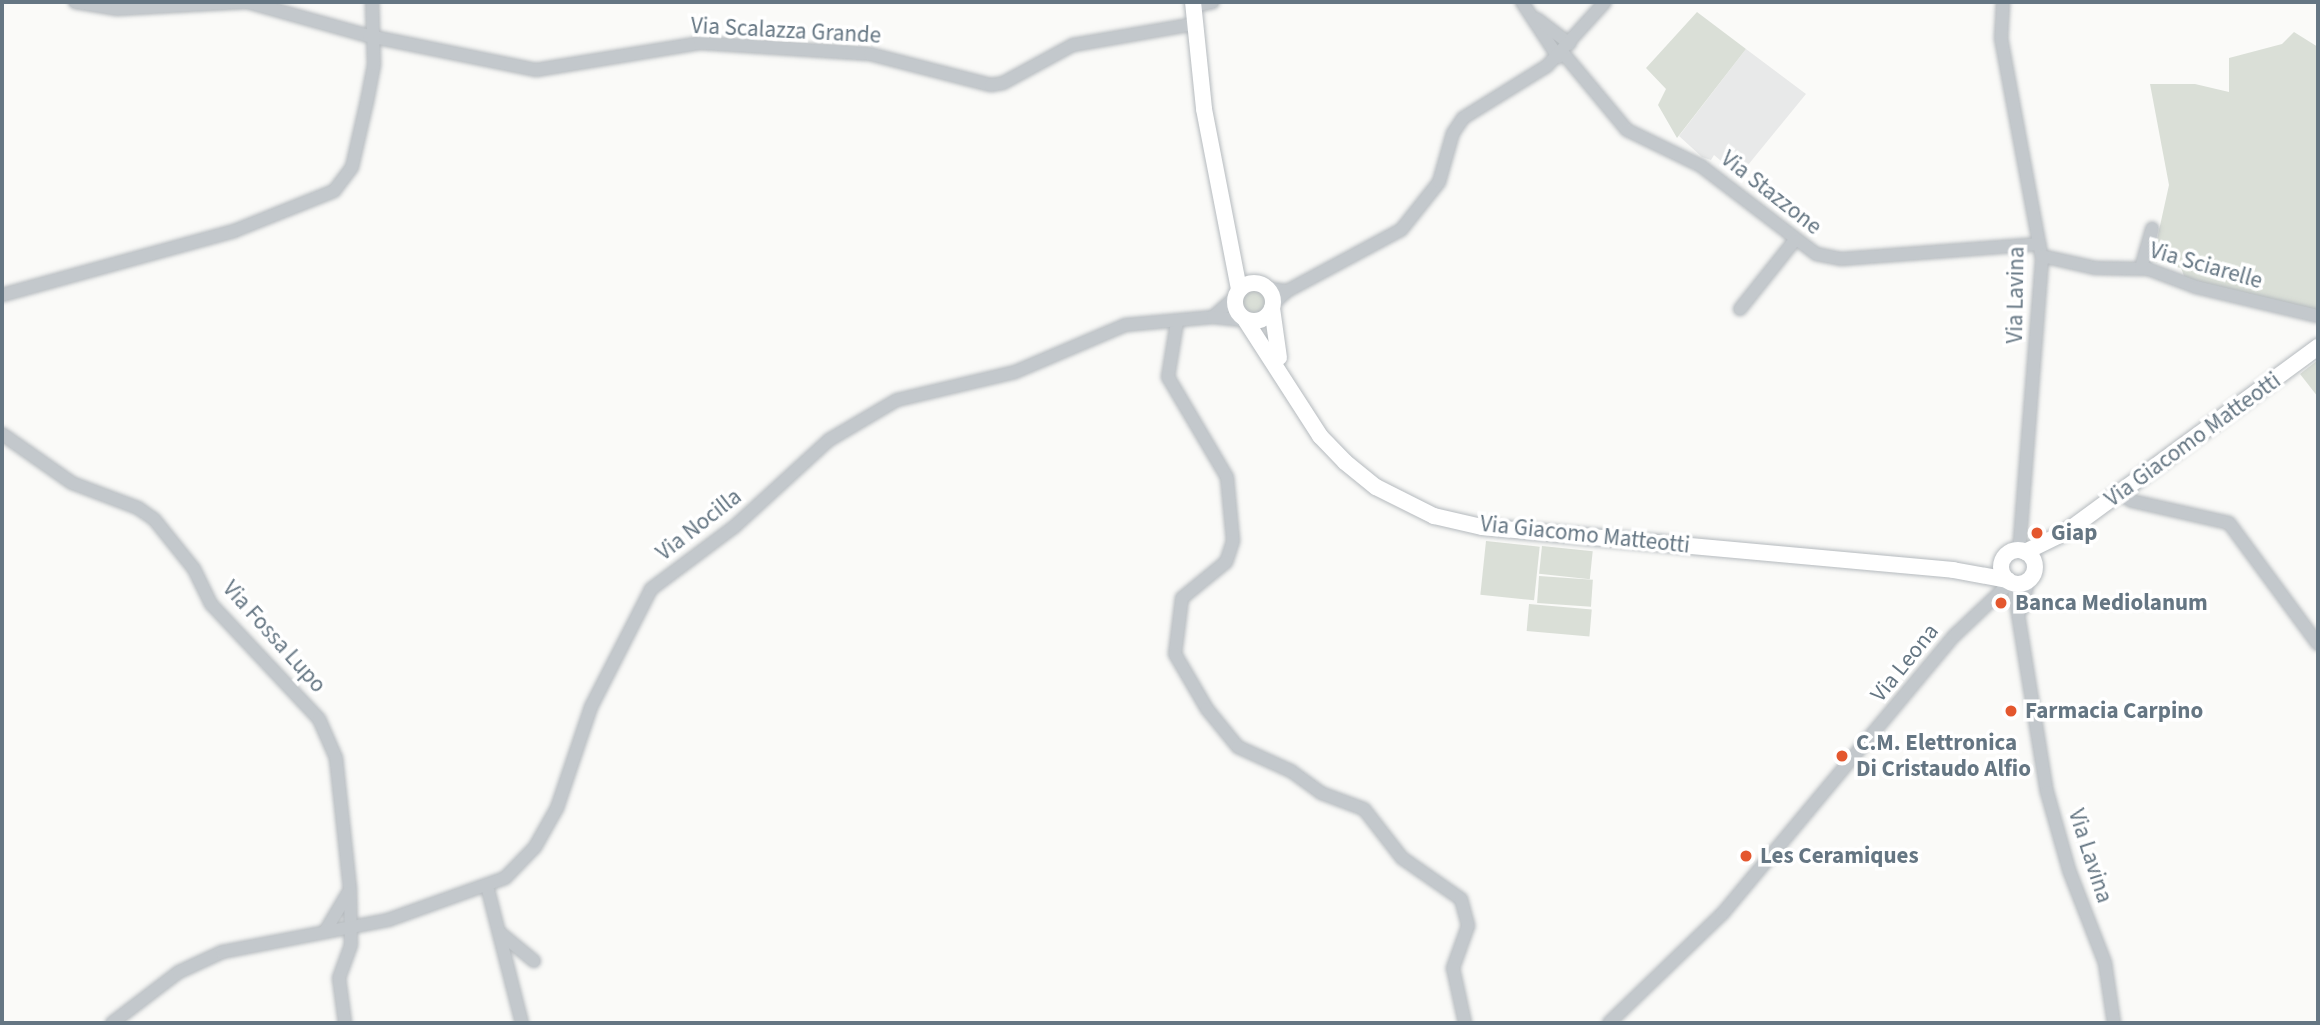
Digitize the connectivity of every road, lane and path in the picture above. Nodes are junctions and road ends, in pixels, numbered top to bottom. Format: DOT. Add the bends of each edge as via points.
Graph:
graph roads {
  1 [pos="75,2"];
  2 [pos="372,2"];
  3 [pos="1213,2"];
  4 [pos="1605,2"];
  5 [pos="2003,2"];
  6 [pos="1193,4"];
  7 [pos="1526,7"];
  8 [pos="1195,24"];
  9 [pos="375,37"];
  10 [pos="1564,51"];
  11 [pos="1224,212"];
  12 [pos="2152,229"];
  13 [pos="1794,241"];
  14 [pos="2040,250"];
  15 [pos="2141,268"];
  16 [pos="1264,286"];
  17 [pos="1286,291"];
  18 [pos="1237,293"];
  19 [pos="2,295"];
  20 [pos="1273,306"];
  21 [pos="1740,309"];
  22 [pos="2318,316"];
  23 [pos="1213,317"];
  24 [pos="1245,320"];
  25 [pos="1177,322"];
  26 [pos="2318,347"];
  27 [pos="1282,371"];
  28 [pos="2,434"];
  29 [pos="2120,494"];
  30 [pos="2066,532"];
  31 [pos="2016,553"];
  32 [pos="1953,569"];
  33 [pos="2019,578"];
  34 [pos="2318,644"];
  35 [pos="487,886"];
  36 [pos="350,890"];
  37 [pos="352,927"];
  38 [pos="326,930"];
  39 [pos="500,933"];
  40 [pos="534,961"];
  41 [pos="112,1023"];
  42 [pos="345,1023"];
  43 [pos="522,1023"];
  44 [pos="1465,1023"];
  45 [pos="1609,1023"];
  46 [pos="2114,1023"];
  1 -- 9 [label="street, Via Scalazza Grande" via="117,9 247,2"];
  2 -- 9 [label="street"];
  3 -- 6 [label="street"];
  4 -- 10 [label="street"];
  5 -- 14 [label="street, Via Lavina" via="2001,38"];
  6 -- 8 [label="main road"];
  7 -- 10 [label="street, Via Stazzone"];
  8 -- 9 [label="street, Via Scalazza Grande" via="1073,45 1003,83 990,85 870,54 700,43 536,69"];
  8 -- 11 [label="main road" via="1204,109"];
  9 -- 19 [label="street" via="352,167 334,191 234,231"];
  10 -- 13 [label="street, Via Stazzone" via="1627,130 1701,166"];
  10 -- 17 [label="street" via="1463,118 1453,133 1439,182 1392,238"];
  11 -- 16 [label="main road" via="1243,259"];
  11 -- 18 [label="main road"];
  12 -- 15 [label="street"];
  13 -- 14 [label="street, Via Stazzone" via="1816,254 1841,259"];
  13 -- 21 [label="street"];
  14 -- 15 [label="street, Via Sciarelle" via="2095,268"];
  14 -- 31 [label="street, Via Lavina"];
  15 -- 22 [label="street, Via Sciarelle" via="2196,287"];
  16 -- 17 [label="street"];
  16 -- 18 [label="main road"];
  16 -- 20 [label="main road"];
  17 -- 20 [label="street"];
  18 -- 23 [label="street"];
  18 -- 24 [label="main road" via="1237,312"];
  20 -- 24 [label="main road" via="1259,321"];
  20 -- 27 [label="main road"];
  23 -- 24 [label="street, Via Nocilla"];
  23 -- 25 [label="street, Via Nocilla"];
  24 -- 27 [label="main road, Via Giacomo Matteotti"];
  25 -- 35 [label="street, Via Nocilla" via="1125,325 1015,372 897,400 813,450 734,527 651,589 591,707 557,808 521,864"];
  25 -- 44 [label="street" via="1168,377 1227,477 1233,541 1226,562 1182,598 1175,654 1207,709 1238,747 1291,771 1321,793 1364,809 1402,858 1461,899 1468,926 1453,968"];
  26 -- 29 [label="main road, Via Giacomo Matteotti"];
  27 -- 32 [label="main road, Via Giacomo Matteotti" via="1320,436 1345,462 1376,487 1434,516 1482,527"];
  28 -- 36 [label="street, Via Fossa Lupo" via="72,484 138,508 154,519 194,569 211,604 319,719 336,758"];
  29 -- 30 [label="main road, Via Giacomo Matteotti"];
  29 -- 34 [label="street" via="2132,501 2229,523"];
  30 -- 31 [label="main road"];
  30 -- 33 [label="main road"];
  31 -- 32 [label="main road" via="1983,568"];
  31 -- 33 [label="main road"];
  31 -- 33 [label="main road" via="2001,569"];
  32 -- 33 [label="main road"];
  33 -- 45 [label="street, Via Leona" via="1955,635 1723,913"];
  33 -- 46 [label="street, Via Lavina" via="2020,616 2047,792 2069,870 2105,963"];
  35 -- 37 [label="street, Via Nocilla" via="388,920"];
  35 -- 39 [label="street"];
  36 -- 37 [label="street, Via Fossa Lupo"];
  36 -- 38 [label="street"];
  37 -- 38 [label="street, Via Nocilla"];
  37 -- 42 [label="street, Via Fossa Lupo" via="339,978"];
  38 -- 41 [label="street, Via Nocilla" via="269,940 206,959 179,972"];
  39 -- 40 [label="street"];
  39 -- 43 [label="street"];
}
